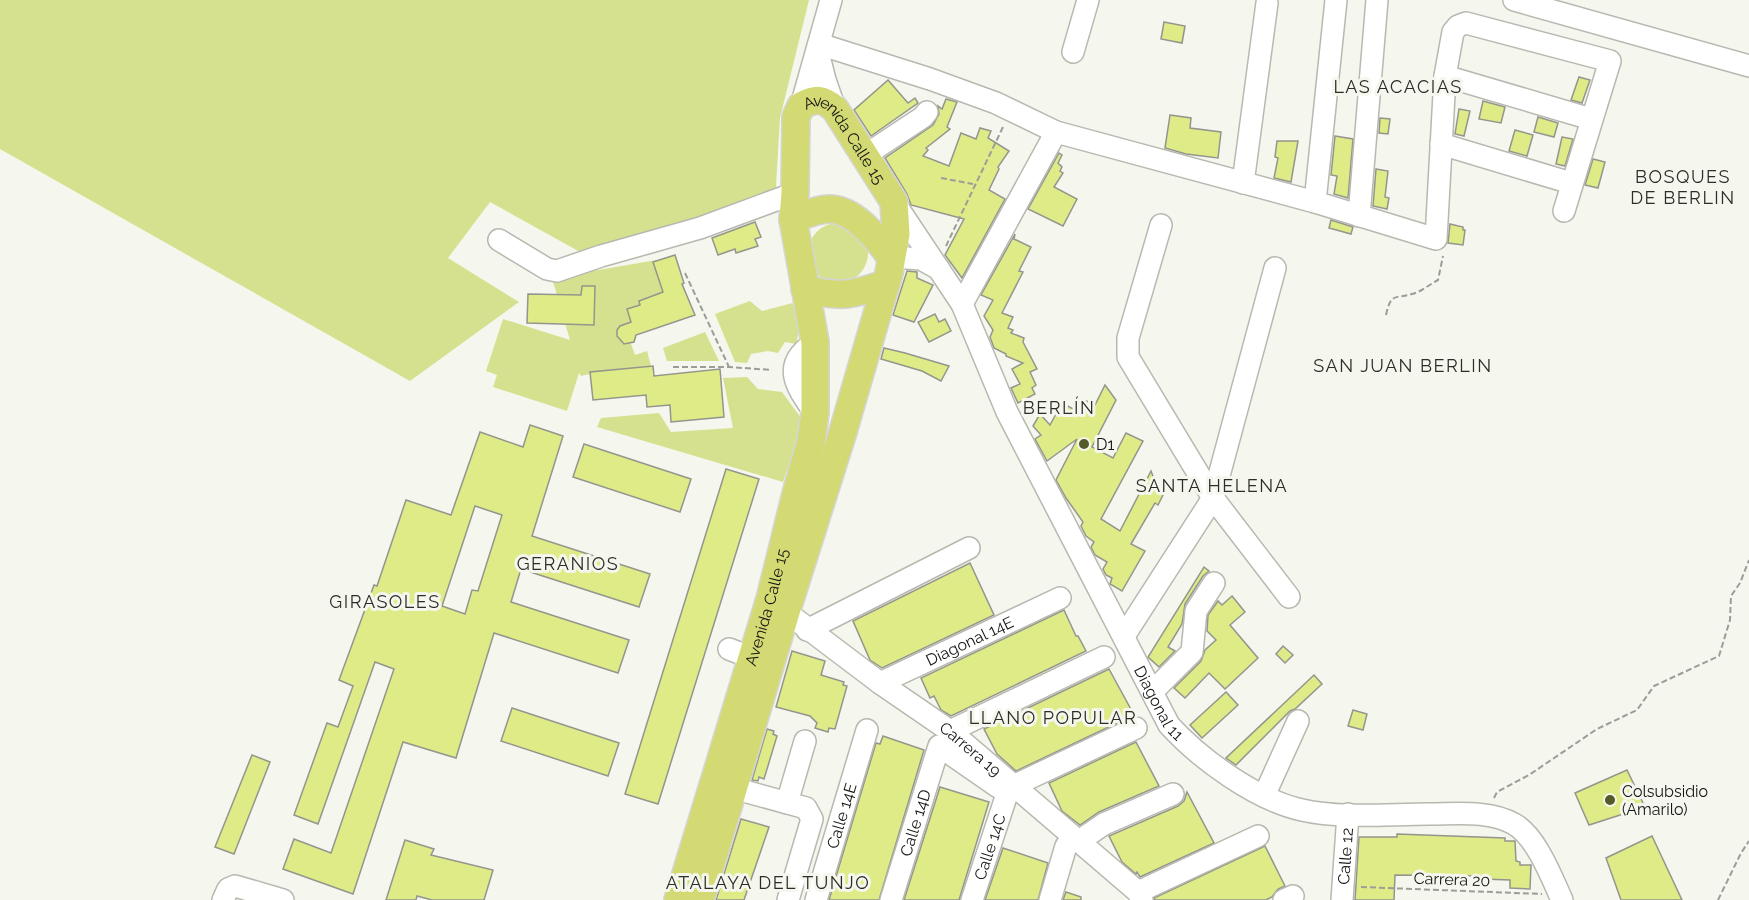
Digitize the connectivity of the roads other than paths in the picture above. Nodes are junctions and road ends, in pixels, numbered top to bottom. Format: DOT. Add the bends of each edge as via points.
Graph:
graph roads {
  1 [pos="831,0"];
  2 [pos="1088,0"];
  3 [pos="1336,0"];
  4 [pos="1377,0"];
  5 [pos="1514,0"];
  6 [pos="1267,3"];
  7 [pos="818,46"];
  8 [pos="1073,52"];
  9 [pos="1749,66"];
  10 [pos="1446,76"];
  11 [pos="801,106"];
  12 [pos="835,109"];
  13 [pos="927,112"];
  14 [pos="1592,119"];
  15 [pos="1056,132"];
  16 [pos="1441,144"];
  17 [pos="864,156"];
  18 [pos="1243,183"];
  19 [pos="1571,183"];
  20 [pos="894,201"];
  21 [pos="1315,202"];
  22 [pos="794,206"];
  23 [pos="1564,211"];
  24 [pos="1359,216"];
  25 [pos="1161,225"];
  26 [pos="499,240"];
  27 [pos="891,257"];
  28 [pos="1275,268"];
  29 [pos="939,269"];
  30 [pos="886,284"];
  31 [pos="805,289"];
  32 [pos="962,304"];
  33 [pos="1213,498"];
  34 [pos="969,548"];
  35 [pos="1214,583"];
  36 [pos="1289,597"];
  37 [pos="1060,598"];
  38 [pos="786,612"];
  39 [pos="807,630"];
  40 [pos="1124,636"];
  41 [pos="1104,657"];
  42 [pos="880,683"];
  43 [pos="1153,691"];
  44 [pos="1298,721"];
  45 [pos="1136,728"];
  46 [pos="867,730"];
  47 [pos="944,739"];
  48 [pos="805,741"];
  49 [pos="733,788"];
  50 [pos="1011,790"];
  51 [pos="1173,794"];
  52 [pos="1264,796"];
  53 [pos="787,803"];
  54 [pos="1348,814"];
  55 [pos="1258,836"];
  56 [pos="1072,844"];
  57 [pos="1343,893"];
  58 [pos="1561,897"];
  59 [pos="1134,898"];
  60 [pos="223,900"];
  61 [pos="283,900"];
  62 [pos="678,900"];
  63 [pos="700,900"];
  64 [pos="789,900"];
  65 [pos="816,900"];
  66 [pos="891,900"];
  67 [pos="972,900"];
  68 [pos="1050,900"];
  1 -- 7 [label="street"];
  2 -- 8 [label="street"];
  3 -- 21 [label="street"];
  4 -- 24 [label="street"];
  5 -- 9 [label="street"];
  6 -- 18 [label="street"];
  7 -- 11 [label="street"];
  7 -- 12 [label="street"];
  7 -- 15 [label="street" via="930,79 996,103"];
  10 -- 14 [label="street"];
  10 -- 14 [label="street" via="1453,32 1466,23 1610,61"];
  10 -- 16 [label="street"];
  11 -- 12 [label="main road, Avenida Calle 15" via="814,99 824,100"];
  11 -- 22 [label="main road, Avenida Calle 15" via="796,117"];
  12 -- 17 [label="main road, Avenida Calle 15"];
  13 -- 17 [label="street"];
  14 -- 19 [label="street"];
  15 -- 18 [label="street"];
  15 -- 32 [label="street"];
  16 -- 19 [label="street"];
  16 -- 24 [label="street" via="1436,239"];
  17 -- 20 [label="main road, Avenida Calle 15"];
  18 -- 21 [label="street"];
  19 -- 23 [label="street"];
  20 -- 27 [label="main road, Avenida Calle 15" via="896,234"];
  20 -- 29 [label="street, Diagonal 11"];
  21 -- 24 [label="street"];
  22 -- 26 [label="street" via="700,228 557,271"];
  22 -- 27 [label="main road" via="844,213 870,230"];
  22 -- 31 [label="main road, Avenida Calle 15"];
  25 -- 33 [label="street" via="1128,338 1128,357"];
  27 -- 29 [label="street" via="921,259"];
  27 -- 30 [label="main road, Avenida Calle 15"];
  28 -- 33 [label="street"];
  29 -- 32 [label="street, Diagonal 11"];
  30 -- 31 [label="main road" via="850,295"];
  30 -- 38 [label="main road, Avenida Calle 15"];
  31 -- 62 [label="main road, Avenida Calle 15" via="815,342 811,442 770,599 740,653"];
  32 -- 40 [label="street, Diagonal 11" via="1007,412"];
  33 -- 36 [label="street"];
  33 -- 40 [label="street"];
  34 -- 39 [label="street"];
  35 -- 43 [label="street" via="1196,611 1192,652"];
  37 -- 42 [label="street, Diagonal 14E"];
  38 -- 39 [label="street, Carrera 19"];
  38 -- 49 [label="main road, Avenida Calle 15"];
  39 -- 42 [label="street, Carrera 19"];
  40 -- 43 [label="street, Diagonal 11"];
  41 -- 47 [label="street"];
  42 -- 47 [label="street, Carrera 19"];
  43 -- 52 [label="street, Diagonal 11" via="1169,725 1184,742"];
  44 -- 52 [label="street"];
  45 -- 50 [label="street"];
  46 -- 65 [label="street, Calle 14E"];
  47 -- 50 [label="street, Carrera 19"];
  47 -- 66 [label="street, Calle 14D"];
  48 -- 53 [label="street"];
  49 -- 53 [label="street"];
  49 -- 63 [label="main road, Avenida Calle 15"];
  50 -- 56 [label="street, Carrera 19"];
  50 -- 67 [label="street, Calle 14C"];
  51 -- 56 [label="street" via="1104,824"];
  52 -- 54 [label="street, Diagonal 11" via="1303,810"];
  53 -- 64 [label="street" via="806,808 812,819"];
  54 -- 57 [label="street, Calle 12"];
  54 -- 58 [label="street, Diagonal 11" via="1482,815 1515,824 1534,843"];
  55 -- 59 [label="street"];
  56 -- 59 [label="street, Carrera 19"];
  56 -- 68 [label="street"];
  60 -- 61 [label="street" via="228,889 235,886 264,885"];
}
